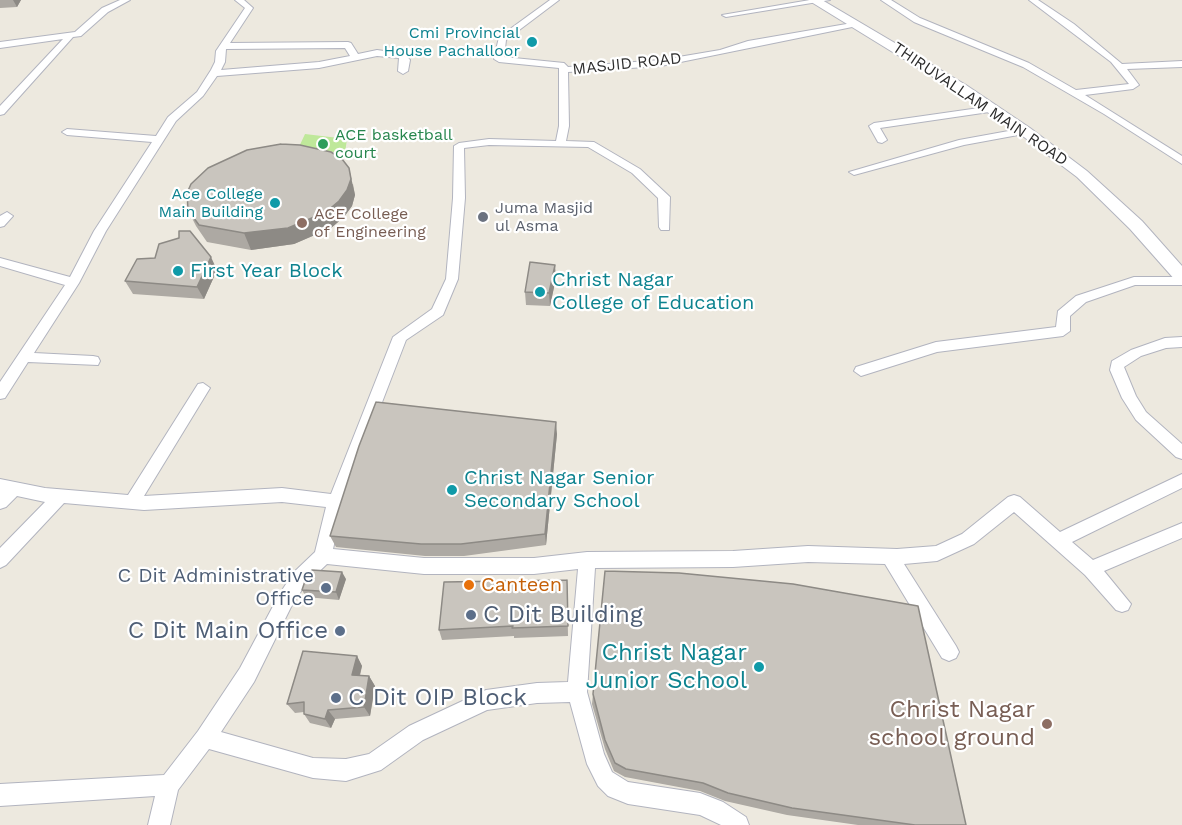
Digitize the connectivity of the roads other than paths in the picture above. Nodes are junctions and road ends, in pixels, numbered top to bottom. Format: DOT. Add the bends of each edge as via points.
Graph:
graph roads {
  1 [pos="126,0"];
  2 [pos="239,0"];
  3 [pos="555,0"];
  4 [pos="819,0"];
  5 [pos="885,0"];
  6 [pos="1033,0"];
  7 [pos="726,15"];
  8 [pos="858,25"];
  9 [pos="70,36"];
  10 [pos="0,45"];
  11 [pos="223,46"];
  12 [pos="355,57"];
  13 [pos="1182,64"];
  14 [pos="1120,67"];
  15 [pos="563,70"];
  16 [pos="403,71"];
  17 [pos="214,73"];
  18 [pos="1075,93"];
  19 [pos="993,109"];
  20 [pos="0,112"];
  21 [pos="1026,131"];
  22 [pos="67,132"];
  23 [pos="160,140"];
  24 [pos="882,140"];
  25 [pos="560,144"];
  26 [pos="1182,161"];
  27 [pos="854,172"];
  28 [pos="665,227"];
  29 [pos="0,262"];
  30 [pos="1182,279"];
  31 [pos="74,283"];
  32 [pos="1182,342"];
  33 [pos="25,357"];
  34 [pos="93,361"];
  35 [pos="861,371"];
  36 [pos="202,388"];
  37 [pos="0,394"];
  38 [pos="1182,453"];
  39 [pos="1182,481"];
  40 [pos="7,488"];
  41 [pos="61,496"];
  42 [pos="336,501"];
  43 [pos="0,502"];
  44 [pos="132,502"];
  45 [pos="1182,530"];
  46 [pos="1058,541"];
  47 [pos="323,556"];
  48 [pos="889,556"];
  49 [pos="0,560"];
  50 [pos="587,560"];
  51 [pos="1091,569"];
  52 [pos="1122,604"];
  53 [pos="949,652"];
  54 [pos="577,692"];
  55 [pos="205,738"];
  56 [pos="169,784"];
  57 [pos="0,795"];
  58 [pos="159,825"];
  59 [pos="738,825"];
  1 -- 9 [label="street" via="110,7 82,32"];
  2 -- 11 [label="street" via="249,8"];
  3 -- 15 [label="street" via="502,39 499,59 564,66"];
  4 -- 7 [label="street"];
  4 -- 8 [label="main road, THIRUVALLAM MAIN ROAD"];
  5 -- 18 [label="street" via="917,20 1026,65"];
  6 -- 14 [label="street"];
  8 -- 15 [label="street, MASJID ROAD" via="661,63"];
  8 -- 19 [label="main road, THIRUVALLAM MAIN ROAD"];
  9 -- 10 [label="street"];
  9 -- 20 [label="street"];
  11 -- 12 [label="street" via="348,45"];
  11 -- 17 [label="street"];
  12 -- 16 [label="street" via="386,50 404,57"];
  12 -- 17 [label="street" via="319,65"];
  13 -- 14 [label="street"];
  14 -- 18 [label="street" via="1134,85"];
  15 -- 25 [label="street, MASJID ROAD" via="564,126"];
  17 -- 23 [label="street" via="200,94 172,119"];
  18 -- 26 [label="street"];
  19 -- 21 [label="main road, THIRUVALLAM MAIN ROAD"];
  19 -- 24 [label="street" via="874,126"];
  21 -- 27 [label="street" via="963,142"];
  21 -- 30 [label="main road, THIRUVALLAM MAIN ROAD" via="1090,181 1136,225"];
  22 -- 23 [label="street"];
  23 -- 31 [label="street" via="100,231"];
  25 -- 28 [label="street" via="590,144 636,171 664,197"];
  25 -- 42 [label="street" via="489,142 459,146 452,279 438,312 400,337"];
  29 -- 31 [label="street"];
  30 -- 35 [label="street" via="1134,281 1081,299 1063,314 1063,331 936,347"];
  31 -- 33 [label="street"];
  32 -- 38 [label="street" via="1136,353 1117,365 1117,370 1141,416"];
  33 -- 34 [label="street"];
  33 -- 37 [label="street"];
  36 -- 44 [label="street"];
  39 -- 46 [label="street"];
  40 -- 41 [label="street"];
  40 -- 43 [label="street"];
  41 -- 44 [label="street"];
  41 -- 49 [label="street"];
  42 -- 44 [label="street" via="282,495"];
  42 -- 47 [label="street"];
  45 -- 51 [label="street"];
  46 -- 48 [label="street" via="1014,502 968,539 937,554"];
  46 -- 51 [label="street"];
  47 -- 50 [label="street" via="424,566 534,566"];
  47 -- 55 [label="street" via="299,579 247,675"];
  48 -- 50 [label="street" via="808,554"];
  48 -- 53 [label="street"];
  50 -- 54 [label="street"];
  51 -- 52 [label="street"];
  54 -- 55 [label="street" via="486,699 416,732 374,763 346,770 313,768"];
  54 -- 59 [label="street" via="594,757 610,784 628,793 700,804 723,813"];
  55 -- 56 [label="street"];
  56 -- 57 [label="street"];
  56 -- 58 [label="street"];
}
